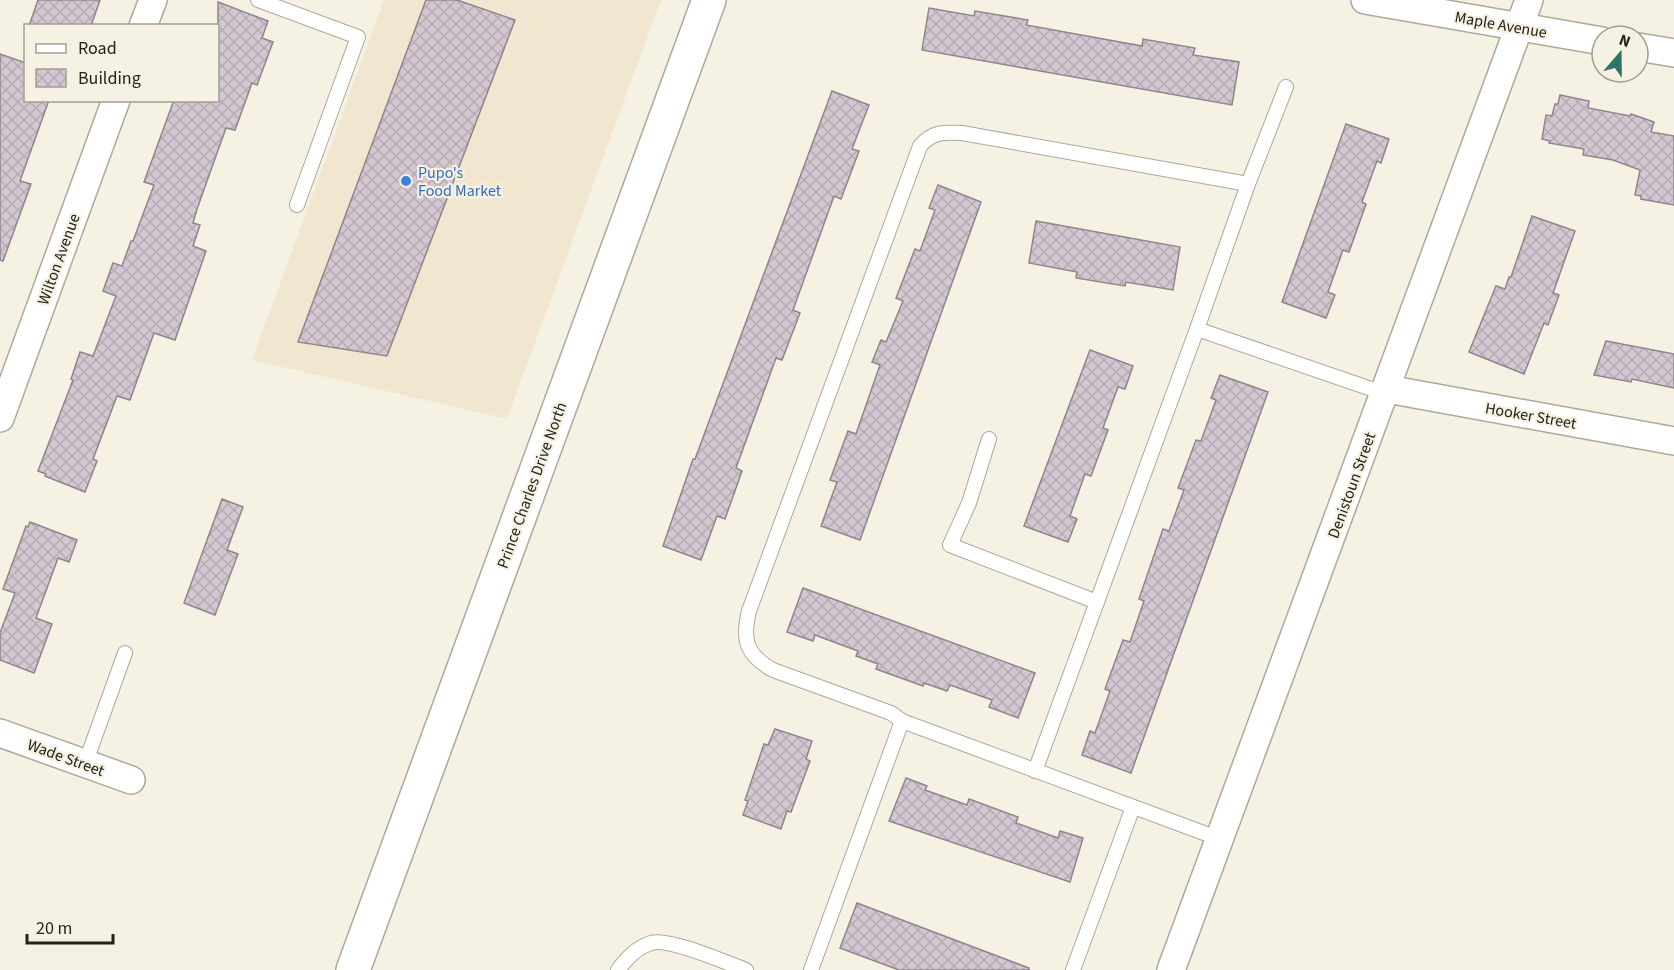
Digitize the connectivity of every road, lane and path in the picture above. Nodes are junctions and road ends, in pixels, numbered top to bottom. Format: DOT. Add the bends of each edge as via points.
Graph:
graph roads {
  1 [pos="153,0"];
  2 [pos="258,0"];
  3 [pos="709,0"];
  4 [pos="1365,0"];
  5 [pos="1529,0"];
  6 [pos="144,24"];
  7 [pos="1519,27"];
  8 [pos="1590,39"];
  9 [pos="1650,49"];
  10 [pos="1674,53"];
  11 [pos="1286,87"];
  12 [pos="115,102"];
  13 [pos="1248,184"];
  14 [pos="297,205"];
  15 [pos="1197,328"];
  16 [pos="1386,392"];
  17 [pos="0,418"];
  18 [pos="989,439"];
  19 [pos="1674,441"];
  20 [pos="1097,602"];
  21 [pos="125,653"];
  22 [pos="902,721"];
  23 [pos="0,733"];
  24 [pos="86,764"];
  25 [pos="1035,771"];
  26 [pos="131,780"];
  27 [pos="1133,807"];
  28 [pos="1220,839"];
  29 [pos="353,970"];
  30 [pos="618,970"];
  31 [pos="746,970"];
  32 [pos="811,970"];
  33 [pos="1073,970"];
  34 [pos="1171,970"];
  1 -- 6 [label="street"];
  2 -- 14 [label="lane" via="358,37"];
  3 -- 29 [label="main road, Prince Charles Drive North"];
  4 -- 7 [label="street, Maple Avenue"];
  5 -- 7 [label="street, Denistoun Street"];
  7 -- 8 [label="street, Maple Avenue"];
  7 -- 16 [label="street, Denistoun Street"];
  9 -- 10 [label="street"];
  11 -- 13 [label="lane"];
  12 -- 17 [label="street, Wilton Avenue"];
  13 -- 15 [label="lane"];
  13 -- 22 [label="lane" via="962,133 937,132 920,146 749,611 745,634 747,645 761,664 891,713"];
  15 -- 16 [label="lane"];
  15 -- 20 [label="lane"];
  16 -- 19 [label="street, Hooker Street"];
  16 -- 28 [label="street, Denistoun Street"];
  18 -- 20 [label="lane" via="950,545"];
  20 -- 25 [label="lane"];
  21 -- 24 [label="lane"];
  22 -- 25 [label="lane"];
  22 -- 32 [label="lane"];
  23 -- 24 [label="street, Wade Street"];
  24 -- 26 [label="street, Wade Street"];
  25 -- 27 [label="lane"];
  27 -- 28 [label="lane"];
  27 -- 33 [label="lane"];
  28 -- 34 [label="street, Denistoun Street"];
  30 -- 31 [label="lane" via="630,954 652,942 671,944"];
}
